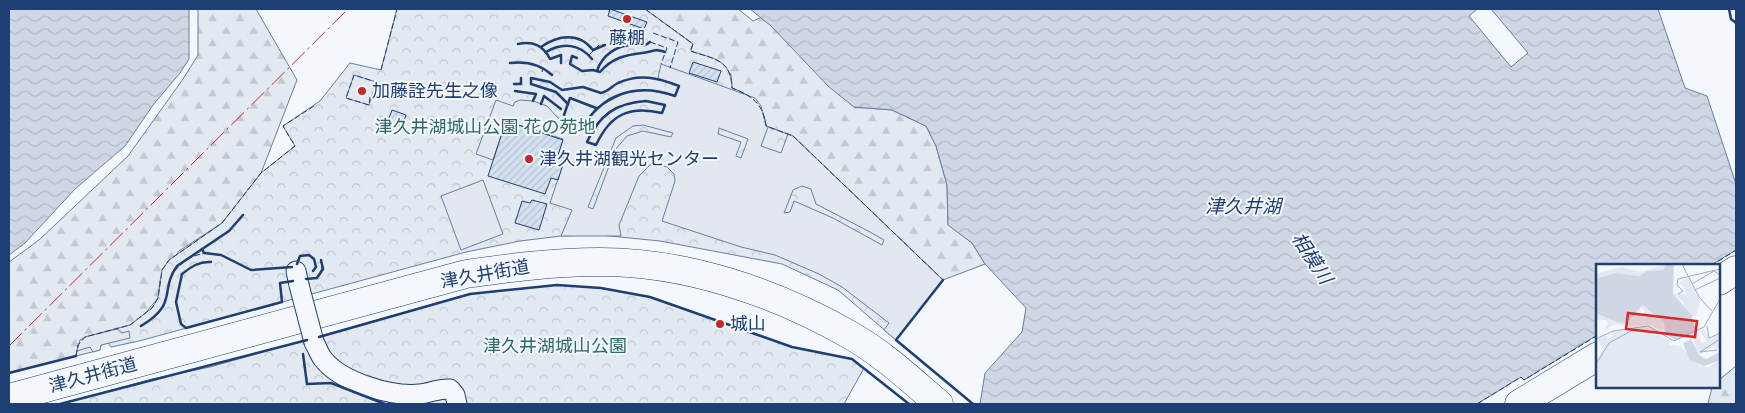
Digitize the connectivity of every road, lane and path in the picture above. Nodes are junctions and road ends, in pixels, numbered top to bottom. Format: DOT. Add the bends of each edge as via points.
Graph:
graph roads {
  1 [pos="1736,270"];
  2 [pos="298,278"];
  3 [pos="1720,280"];
  4 [pos="1596,357"];
  5 [pos="9,398"];
  6 [pos="457,404"];
  7 [pos="939,404"];
  8 [pos="1519,404"];
  1 -- 3 [label="highway"];
  2 -- 6 [label="street, bridge" via="314,342 323,360 341,375 392,393 419,394 440,388 450,390 456,396"];
  4 -- 8 [label="highway"];
  5 -- 7 [label="highway, 津久井街道" via="466,274 540,264 599,262 655,266 693,273 739,285 790,306 850,335"];
}
